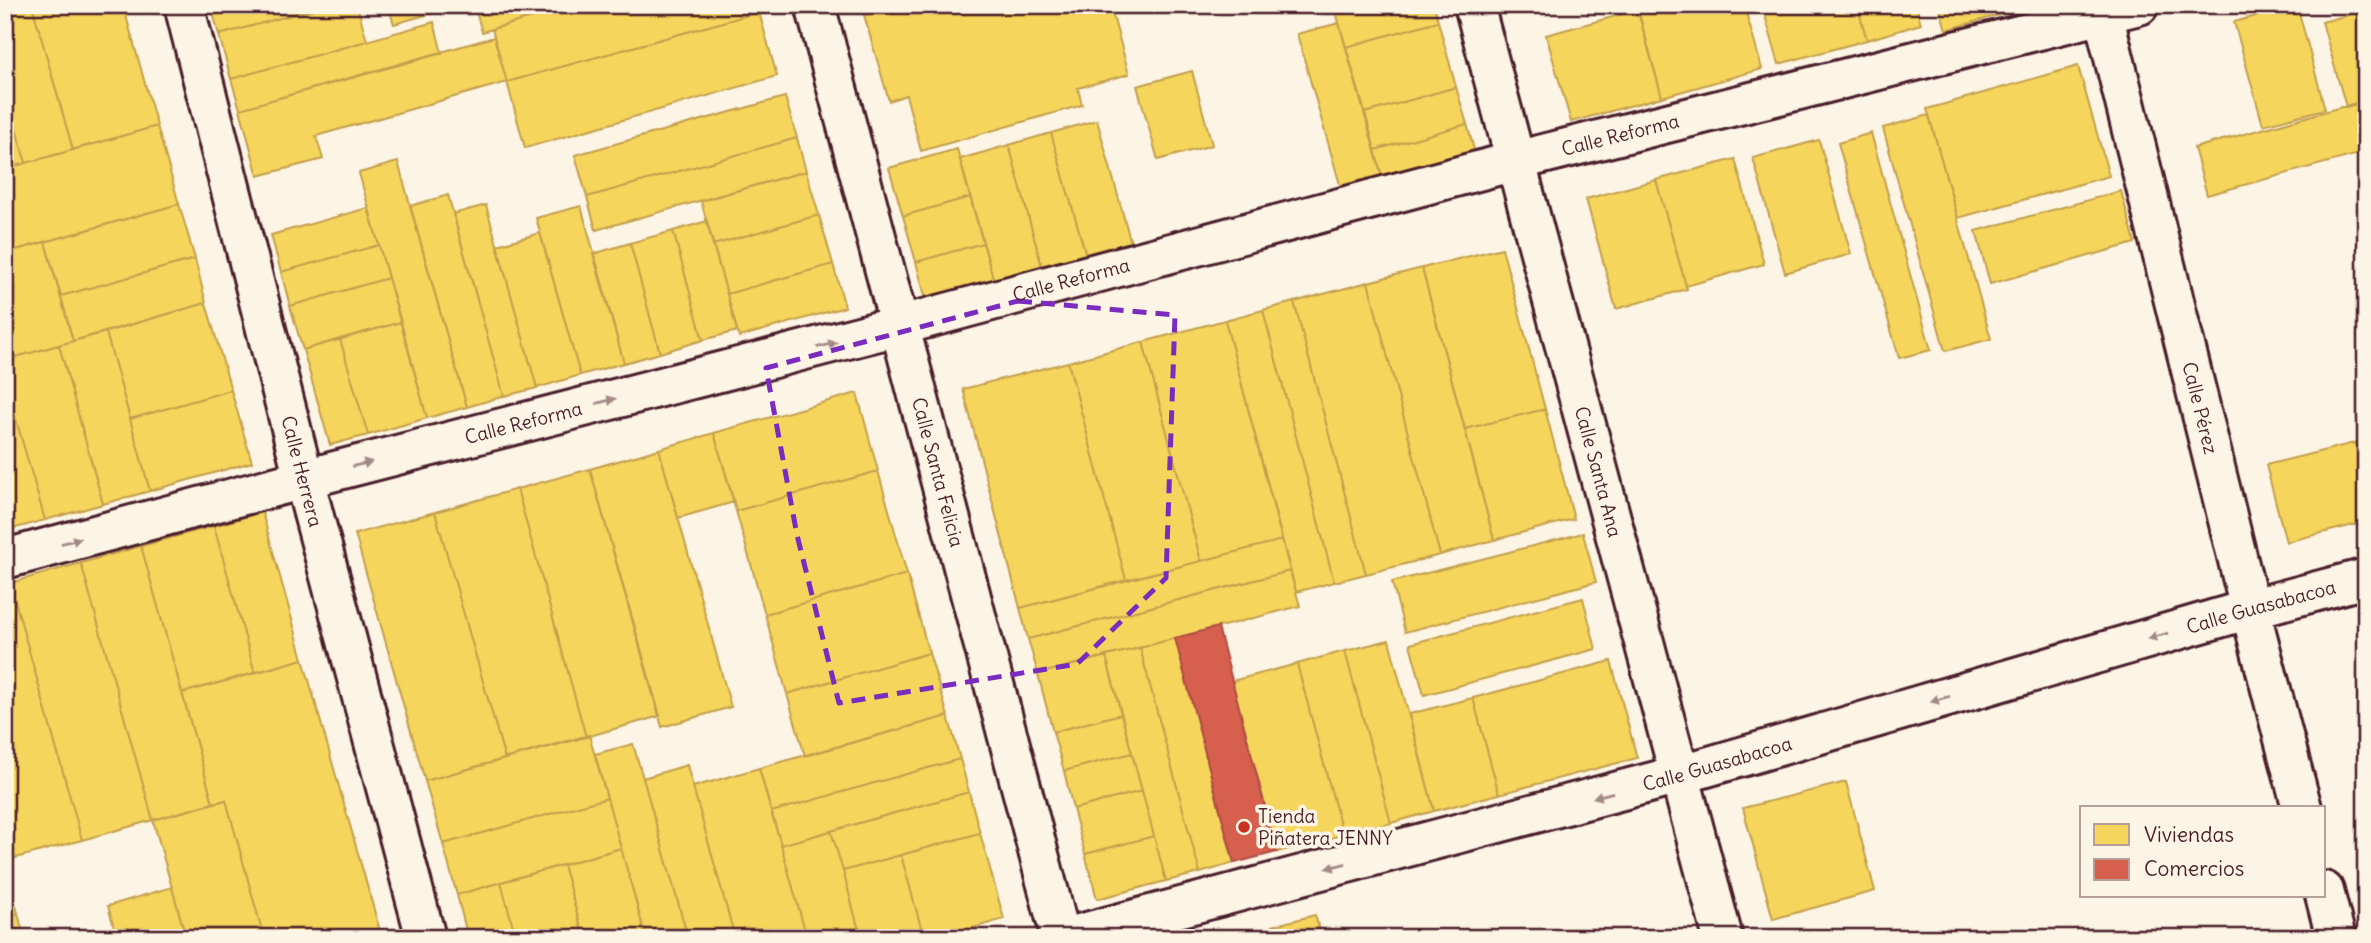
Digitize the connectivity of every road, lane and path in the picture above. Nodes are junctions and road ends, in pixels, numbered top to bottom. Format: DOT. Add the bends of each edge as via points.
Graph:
graph roads {
  1 [pos="184,5"];
  2 [pos="815,5"];
  3 [pos="1474,5"];
  4 [pos="2114,8"];
  5 [pos="1516,161"];
  6 [pos="898,326"];
  7 [pos="304,479"];
  8 [pos="5,559"];
  9 [pos="2366,578"];
  10 [pos="2250,609"];
  11 [pos="1679,775"];
  12 [pos="2301,806"];
  13 [pos="2326,898"];
  14 [pos="426,938"];
  15 [pos="1062,938"];
  16 [pos="1723,938"];
  17 [pos="2336,938"];
  1 -- 7 [label="street, Calle Herrera"];
  2 -- 6 [label="street, Calle Santa Felicia"];
  3 -- 5 [label="street, Calle Santa Ana"];
  4 -- 5 [label="street, Calle Reforma"];
  4 -- 10 [label="street, Calle Pérez"];
  5 -- 6 [label="street, Calle Reforma"];
  5 -- 11 [label="street, Calle Santa Ana"];
  7 -- 6 [label="street, Calle Reforma, one-way"];
  6 -- 15 [label="street, Calle Santa Felicia"];
  8 -- 7 [label="street, Calle Reforma, one-way"];
  7 -- 14 [label="street, Calle Herrera"];
  9 -- 10 [label="street, Calle Guasabacoa"];
  10 -- 11 [label="street, Calle Guasabacoa, one-way"];
  10 -- 12 [label="street, Calle Pérez"];
  11 -- 15 [label="street, Calle Guasabacoa, one-way"];
  11 -- 16 [label="street, Calle Santa Ana"];
  13 -- 17 [label="street"];
}
